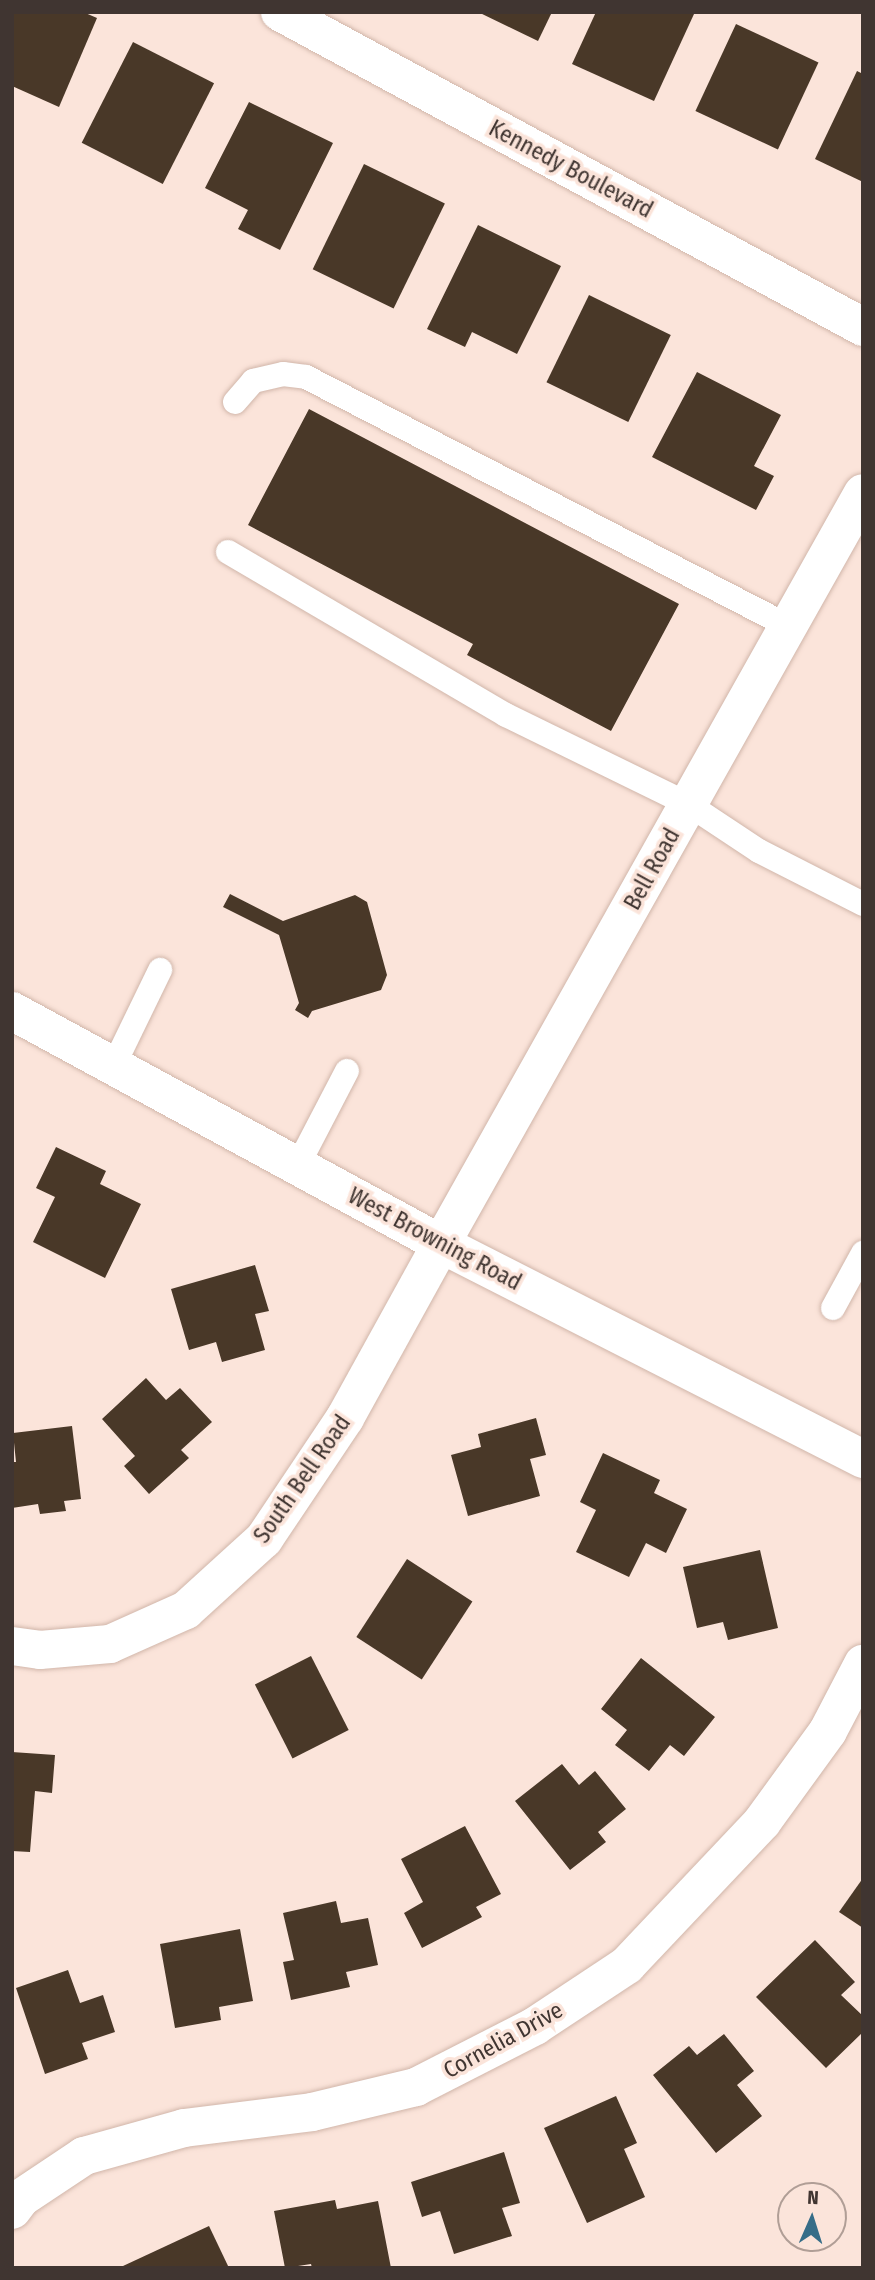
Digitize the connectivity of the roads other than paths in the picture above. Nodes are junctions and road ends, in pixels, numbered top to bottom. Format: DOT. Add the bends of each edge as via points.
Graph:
graph roads {
  1 [pos="280,12"];
  2 [pos="863,327"];
  3 [pos="235,402"];
  4 [pos="863,493"];
  5 [pos="228,552"];
  6 [pos="788,626"];
  7 [pos="688,804"];
  8 [pos="863,904"];
  9 [pos="160,971"];
  10 [pos="12,1011"];
  11 [pos="113,1067"];
  12 [pos="347,1071"];
  13 [pos="298,1165"];
  14 [pos="441,1244"];
  15 [pos="863,1253"];
  16 [pos="833,1308"];
  17 [pos="863,1459"];
  18 [pos="12,1646"];
  19 [pos="863,1664"];
  20 [pos="12,2210"];
  1 -- 2 [label="street, Kennedy Boulevard"];
  3 -- 6 [label="lane" via="253,381 283,374 306,377"];
  4 -- 6 [label="street, Bell Road"];
  5 -- 7 [label="lane" via="506,715"];
  6 -- 7 [label="street, Bell Road"];
  7 -- 8 [label="lane" via="758,851"];
  7 -- 14 [label="street, Bell Road"];
  9 -- 11 [label="lane"];
  10 -- 11 [label="street, West Browning Road"];
  11 -- 13 [label="street, West Browning Road"];
  12 -- 13 [label="lane"];
  13 -- 14 [label="street, West Browning Road"];
  14 -- 17 [label="street, West Browning Road"];
  14 -- 18 [label="street, South Bell Road" via="345,1418 264,1539 186,1610 110,1644 40,1650"];
  15 -- 16 [label="lane"];
  19 -- 20 [label="street, Cornelia Drive" via="828,1731 762,1822 627,1965 535,2026 416,2087 312,2112 184,2128 84,2156 21,2198"];
}
